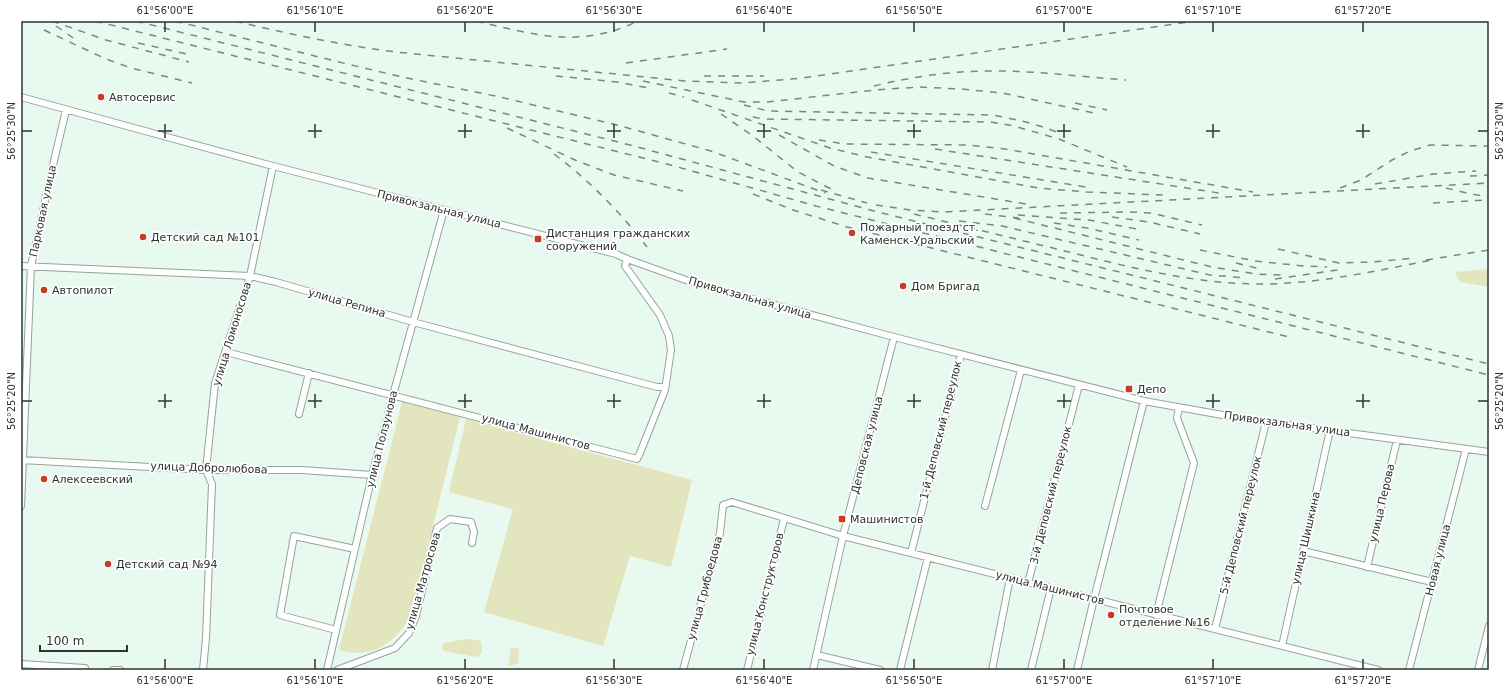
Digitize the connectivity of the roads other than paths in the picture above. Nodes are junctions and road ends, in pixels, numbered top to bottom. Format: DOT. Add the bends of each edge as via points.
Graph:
graph roads {
  1 [pos="21,97"];
  2 [pos="66,110"];
  3 [pos="273,166"];
  4 [pos="444,210"];
  5 [pos="627,259"];
  6 [pos="21,266"];
  7 [pos="31,266"];
  8 [pos="250,276"];
  9 [pos="413,322"];
  10 [pos="894,337"];
  11 [pos="226,352"];
  12 [pos="960,354"];
  13 [pos="1021,370"];
  14 [pos="309,373"];
  15 [pos="1079,384"];
  16 [pos="665,387"];
  17 [pos="393,395"];
  18 [pos="1144,401"];
  19 [pos="1179,407"];
  20 [pos="299,414"];
  21 [pos="1266,422"];
  22 [pos="1330,430"];
  23 [pos="1397,440"];
  24 [pos="1466,449"];
  25 [pos="1489,452"];
  26 [pos="22,460"];
  27 [pos="206,470"];
  28 [pos="372,475"];
  29 [pos="724,505"];
  30 [pos="21,506"];
  31 [pos="985,506"];
  32 [pos="784,519"];
  33 [pos="843,536"];
  34 [pos="472,543"];
  35 [pos="355,549"];
  36 [pos="1303,551"];
  37 [pos="911,553"];
  38 [pos="928,557"];
  39 [pos="1367,567"];
  40 [pos="1010,578"];
  41 [pos="1028,582"];
  42 [pos="1432,582"];
  43 [pos="1050,588"];
  44 [pos="1094,599"];
  45 [pos="1156,614"];
  46 [pos="1489,626"];
  47 [pos="1215,629"];
  48 [pos="336,630"];
  49 [pos="1282,646"];
  50 [pos="817,655"];
  51 [pos="21,664"];
  52 [pos="85,668"];
  53 [pos="327,668"];
  54 [pos="339,669"];
  55 [pos="113,670"];
  56 [pos="120,670"];
  57 [pos="203,670"];
  58 [pos="683,670"];
  59 [pos="747,670"];
  60 [pos="813,670"];
  61 [pos="880,670"];
  62 [pos="900,670"];
  63 [pos="992,670"];
  64 [pos="1031,670"];
  65 [pos="1077,670"];
  66 [pos="1378,670"];
  67 [pos="1409,670"];
  68 [pos="1478,670"];
  1 -- 2 [label="street, Привокзальная улица"];
  2 -- 3 [label="street, Привокзальная улица"];
  2 -- 7 [label="street, Парковая улица"];
  3 -- 4 [label="street, Привокзальная улица"];
  3 -- 8 [label="street, улица Ломоносова"];
  4 -- 5 [label="street, Привокзальная улица"];
  4 -- 9 [label="street, улица Ползунова"];
  5 -- 10 [label="street, Привокзальная улица" via="697,284"];
  5 -- 16 [label="street" via="625,266 660,315 669,336 671,350"];
  6 -- 7 [label="street, улица Репина"];
  7 -- 8 [label="street, улица Репина"];
  7 -- 26 [label="street, Парковая улица"];
  8 -- 9 [label="street, улица Репина"];
  8 -- 11 [label="street, улица Ломоносова"];
  9 -- 16 [label="street, улица Репина"];
  9 -- 17 [label="street, улица Ползунова"];
  10 -- 12 [label="street, Привокзальная улица"];
  10 -- 33 [label="street, Деповская улица"];
  11 -- 14 [label="street, улица Машинистов"];
  11 -- 27 [label="street, улица Ломоносова" via="215,383"];
  12 -- 13 [label="street, Привокзальная улица"];
  12 -- 37 [label="street, 1-й Деповский переулок"];
  13 -- 15 [label="street, Привокзальная улица"];
  13 -- 31 [label="street"];
  14 -- 17 [label="street, улица Машинистов"];
  14 -- 20 [label="street"];
  15 -- 18 [label="street, Привокзальная улица"];
  15 -- 41 [label="street, 3-й Деповский переулок"];
  16 -- 17 [label="street, улица Машинистов" via="637,459"];
  17 -- 28 [label="street, улица Ползунова"];
  18 -- 19 [label="street, Привокзальная улица"];
  18 -- 44 [label="street"];
  19 -- 21 [label="street, Привокзальная улица"];
  19 -- 45 [label="street" via="1177,418 1194,463"];
  21 -- 22 [label="street, Привокзальная улица"];
  21 -- 47 [label="street, 5-й Деповский переулок"];
  22 -- 23 [label="street, Привокзальная улица"];
  22 -- 36 [label="street, улица Шишкина"];
  23 -- 24 [label="street, Привокзальная улица"];
  23 -- 39 [label="street, улица Перова"];
  24 -- 25 [label="street, Привокзальная улица"];
  24 -- 42 [label="street, Новая улица"];
  26 -- 27 [label="street, улица Добролюбова"];
  26 -- 30 [label="street, Парковая улица"];
  27 -- 28 [label="street, улица Добролюбова" via="302,470"];
  27 -- 57 [label="street, улица Ломоносова" via="212,484"];
  28 -- 35 [label="street, улица Ползунова"];
  29 -- 32 [label="street, улица Машинистов" via="732,502"];
  29 -- 58 [label="street, улица Грибоедова" via="720,533"];
  32 -- 33 [label="street, улица Машинистов"];
  32 -- 59 [label="street, улица Конструкторов"];
  33 -- 37 [label="street, улица Машинистов"];
  33 -- 50 [label="street, Деповская улица"];
  34 -- 54 [label="street, улица Матросова" via="474,532 471,522 450,518 437,528 416,616 409,633 396,648"];
  35 -- 48 [label="street, улица Ползунова"];
  35 -- 48 [label="street" via="294,536 280,615"];
  36 -- 39 [label="street"];
  36 -- 49 [label="street, улица Шишкина"];
  37 -- 38 [label="street, улица Машинистов"];
  38 -- 40 [label="street, улица Машинистов"];
  38 -- 62 [label="street"];
  39 -- 42 [label="street"];
  40 -- 41 [label="street, улица Машинистов"];
  40 -- 63 [label="street"];
  41 -- 43 [label="street, улица Машинистов"];
  42 -- 67 [label="street, Новая улица"];
  43 -- 44 [label="street, улица Машинистов"];
  43 -- 64 [label="street"];
  44 -- 45 [label="street, улица Машинистов"];
  44 -- 65 [label="street"];
  45 -- 47 [label="street, улица Машинистов"];
  46 -- 68 [label="street"];
  47 -- 49 [label="street, улица Машинистов"];
  48 -- 53 [label="street, улица Ползунова"];
  49 -- 66 [label="street, улица Машинистов"];
  50 -- 60 [label="street, Деповская улица"];
  50 -- 61 [label="street"];
  51 -- 52 [label="street"];
  53 -- 54 [label="street"];
  55 -- 56 [label="street"];
}
